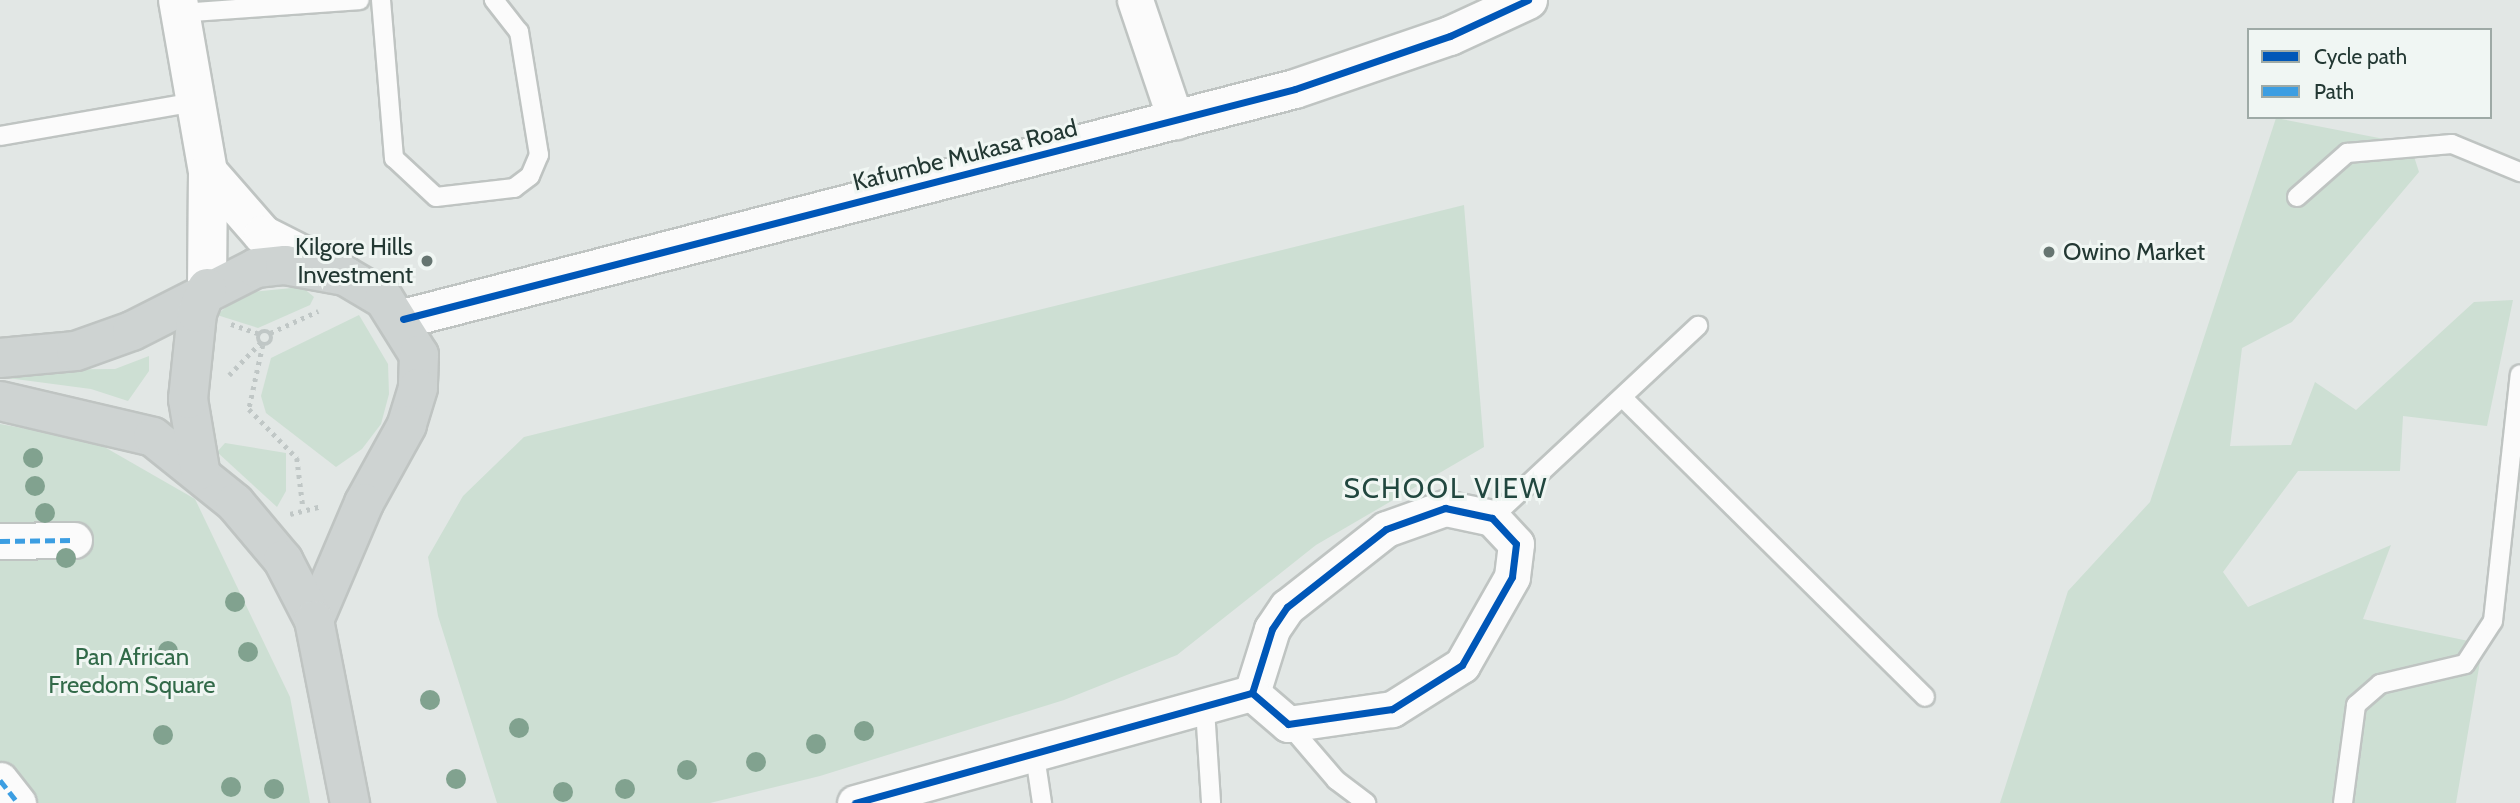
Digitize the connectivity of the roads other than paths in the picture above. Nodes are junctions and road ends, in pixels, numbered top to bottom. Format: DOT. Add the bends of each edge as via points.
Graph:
graph roads {
  1 [pos="360,0"];
  2 [pos="381,0"];
  3 [pos="495,0"];
  4 [pos="1135,0"];
  5 [pos="1528,0"];
  6 [pos="179,6"];
  7 [pos="200,101"];
  8 [pos="1176,121"];
  9 [pos="0,136"];
  10 [pos="2520,172"];
  11 [pos="208,173"];
  12 [pos="2297,197"];
  13 [pos="345,276"];
  14 [pos="207,288"];
  15 [pos="402,319"];
  16 [pos="1698,326"];
  17 [pos="0,358"];
  18 [pos="2520,374"];
  19 [pos="1625,400"];
  20 [pos="0,401"];
  21 [pos="200,470"];
  22 [pos="1492,518"];
  23 [pos="74,540"];
  24 [pos="0,541"];
  25 [pos="314,620"];
  26 [pos="1252,693"];
  27 [pos="1925,697"];
  28 [pos="1205,709"];
  29 [pos="1288,724"];
  30 [pos="1035,756"];
  31 [pos="0,780"];
  32 [pos="19,803"];
  33 [pos="350,803"];
  34 [pos="855,803"];
  35 [pos="1042,803"];
  36 [pos="1211,803"];
  37 [pos="1366,803"];
  38 [pos="2343,803"];
  1 -- 6 [label="lane"];
  2 -- 3 [label="lane" via="394,158 436,197 514,188 530,176 539,155 519,32"];
  4 -- 8 [label="street"];
  5 -- 8 [label="street, Kafumbe Mukasa Road" via="1450,36 1295,89"];
  6 -- 7 [label="street"];
  7 -- 9 [label="lane"];
  7 -- 11 [label="street"];
  8 -- 15 [label="street, Kafumbe Mukasa Road"];
  10 -- 12 [label="lane" via="2452,144 2347,153"];
  11 -- 13 [label="street" via="263,234"];
  11 -- 14 [label="street"];
  13 -- 14 [label="main road" via="285,265 256,268"];
  13 -- 15 [label="main road" via="384,299"];
  14 -- 17 [label="main road" via="132,331 76,351"];
  14 -- 21 [label="main road" via="197,313 188,399"];
  15 -- 25 [label="main road" via="419,355 418,388 407,425 360,512"];
  16 -- 19 [label="lane"];
  18 -- 38 [label="lane" via="2493,621 2466,664 2380,684 2356,705"];
  19 -- 22 [label="lane"];
  19 -- 27 [label="lane"];
  20 -- 21 [label="main road" via="153,437"];
  21 -- 25 [label="main road" via="283,560"];
  22 -- 26 [label="street" via="1445,508 1386,529 1320,575 1272,629"];
  22 -- 29 [label="street" via="1516,544 1513,577 1462,665 1392,709"];
  23 -- 24 [label="street"];
  25 -- 33 [label="main road"];
  26 -- 28 [label="street"];
  26 -- 29 [label="street"];
  28 -- 30 [label="street"];
  28 -- 36 [label="lane"];
  29 -- 37 [label="lane" via="1336,780"];
  30 -- 34 [label="street"];
  30 -- 35 [label="lane"];
  31 -- 32 [label="street"];
}
